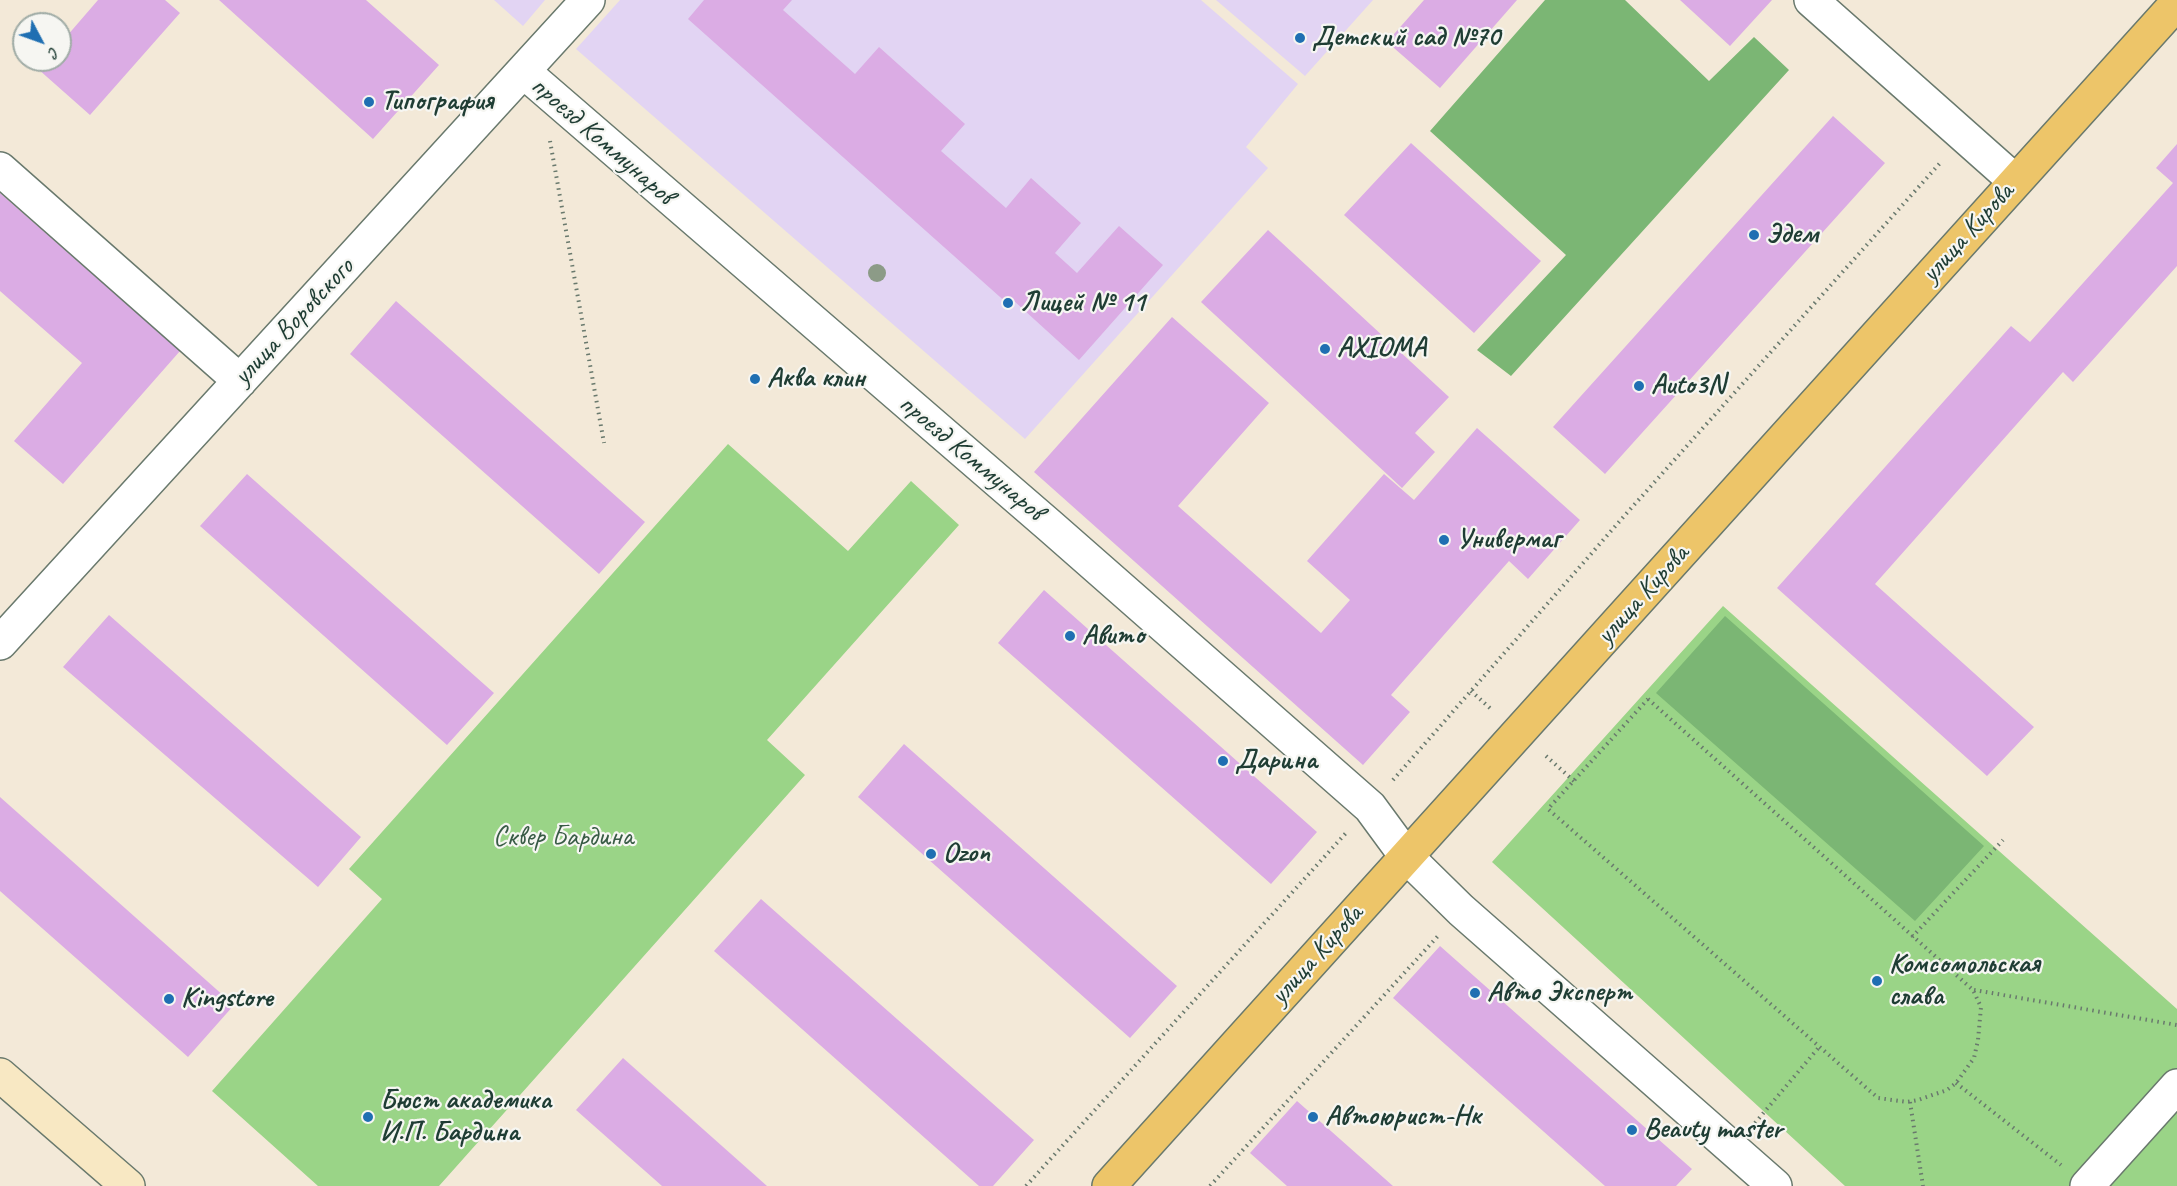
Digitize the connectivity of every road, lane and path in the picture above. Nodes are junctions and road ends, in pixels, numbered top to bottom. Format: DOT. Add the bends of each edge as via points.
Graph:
graph roads {
  1 [pos="588,0"];
  2 [pos="1811,0"];
  3 [pos="2177,3"];
  4 [pos="532,79"];
  5 [pos="1965,136"];
  6 [pos="0,169"];
  7 [pos="2015,181"];
  8 [pos="240,381"];
  9 [pos="604,443"];
  10 [pos="0,643"];
  11 [pos="1370,807"];
  12 [pos="2003,840"];
  13 [pos="1406,856"];
  14 [pos="1461,910"];
  15 [pos="1912,937"];
  16 [pos="1973,990"];
  17 [pos="2177,1025"];
  18 [pos="1820,1046"];
  19 [pos="0,1075"];
  20 [pos="1956,1083"];
  21 [pos="2177,1086"];
  22 [pos="1910,1102"];
  23 [pos="1733,1148"];
  24 [pos="128,1186"];
  25 [pos="1026,1186"];
  26 [pos="1109,1186"];
  27 [pos="1210,1186"];
  28 [pos="1775,1186"];
  29 [pos="1923,1186"];
  30 [pos="2087,1186"];
  1 -- 4 [label="street, улица Воровского"];
  2 -- 5 [label="street"];
  3 -- 7 [label="main road, улица Кирова"];
  4 -- 8 [label="street, улица Воровского"];
  4 -- 9 [label="path"];
  4 -- 11 [label="street, проезд Коммунаров"];
  5 -- 7 [label="street"];
  5 -- 11 [label="path"];
  6 -- 8 [label="street"];
  7 -- 13 [label="main road, улица Кирова"];
  8 -- 10 [label="street, улица Воровского"];
  11 -- 13 [label="street, проезд Коммунаров"];
  11 -- 25 [label="path"];
  12 -- 15 [label="path"];
  13 -- 14 [label="street, проезд Коммунаров"];
  13 -- 26 [label="main road, улица Кирова"];
  14 -- 23 [label="street, проезд Коммунаров"];
  14 -- 27 [label="path"];
  15 -- 16 [label="path"];
  15 -- 18 [label="path" via="1648,699 1548,809"];
  16 -- 17 [label="path"];
  16 -- 20 [label="path" via="1981,1007 1978,1040 1974,1058"];
  18 -- 22 [label="path" via="1878,1098"];
  18 -- 23 [label="path"];
  19 -- 24 [label="main road"];
  20 -- 22 [label="path" via="1947,1090"];
  20 -- 30 [label="path"];
  21 -- 30 [label="street"];
  22 -- 29 [label="path"];
  23 -- 28 [label="street, проезд Коммунаров"];
}
